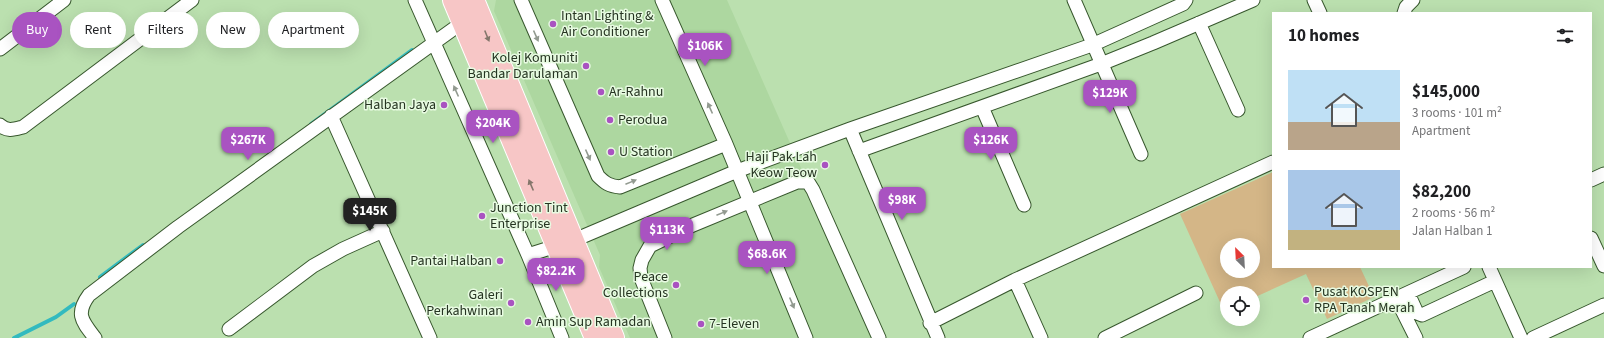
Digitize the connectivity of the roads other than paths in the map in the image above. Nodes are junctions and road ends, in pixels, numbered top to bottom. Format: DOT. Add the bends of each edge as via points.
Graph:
graph roads {
  1 [pos="64,0"];
  2 [pos="192,0"];
  3 [pos="414,0"];
  4 [pos="454,0"];
  5 [pos="472,0"];
  6 [pos="521,0"];
  7 [pos="662,0"];
  8 [pos="1074,0"];
  9 [pos="1186,0"];
  10 [pos="1253,0"];
  11 [pos="1314,0"];
  12 [pos="1413,0"];
  13 [pos="1320,12"];
  14 [pos="1404,12"];
  15 [pos="463,22"];
  16 [pos="1199,24"];
  17 [pos="434,43"];
  18 [pos="1092,45"];
  19 [pos="0,49"];
  20 [pos="1101,64"];
  21 [pos="982,107"];
  22 [pos="1238,110"];
  23 [pos="331,116"];
  24 [pos="0,125"];
  25 [pos="850,129"];
  26 [pos="726,144"];
  27 [pos="859,151"];
  28 [pos="1141,154"];
  29 [pos="1272,162"];
  30 [pos="737,171"];
  31 [pos="1604,174"];
  32 [pos="1592,180"];
  33 [pos="750,202"];
  34 [pos="1024,205"];
  35 [pos="383,231"];
  36 [pos="1592,240"];
  37 [pos="564,244"];
  38 [pos="528,255"];
  39 [pos="1604,266"];
  40 [pos="1462,268"];
  41 [pos="1489,268"];
  42 [pos="1015,280"];
  43 [pos="1495,281"];
  44 [pos="1196,293"];
  45 [pos="1402,295"];
  46 [pos="1604,305"];
  47 [pos="930,323"];
  48 [pos="229,330"];
  49 [pos="426,336"];
  50 [pos="1316,337"];
  51 [pos="95,338"];
  52 [pos="562,338"];
  53 [pos="596,338"];
  54 [pos="614,338"];
  55 [pos="665,338"];
  56 [pos="806,338"];
  57 [pos="879,338"];
  58 [pos="938,338"];
  59 [pos="1041,338"];
  60 [pos="1105,338"];
  61 [pos="1416,338"];
  62 [pos="1522,338"];
  63 [pos="1533,338"];
  1 -- 19 [label="street"];
  2 -- 24 [label="street" via="23,127 14,130"];
  3 -- 17 [label="street"];
  4 -- 15 [label="highway"];
  5 -- 37 [label="highway, one-way"];
  6 -- 26 [label="street, one-way" via="598,176 605,183 620,187"];
  26 -- 7 [label="street, one-way"];
  8 -- 18 [label="street"];
  9 -- 18 [label="street" via="1183,4"];
  10 -- 16 [label="street"];
  11 -- 13 [label="street"];
  12 -- 14 [label="street"];
  15 -- 17 [label="street"];
  37 -- 15 [label="highway, one-way"];
  16 -- 20 [label="street"];
  16 -- 22 [label="street"];
  17 -- 23 [label="street"];
  38 -- 17 [label="street, one-way"];
  18 -- 20 [label="street"];
  18 -- 25 [label="street"];
  20 -- 21 [label="street"];
  20 -- 28 [label="street"];
  21 -- 27 [label="street"];
  21 -- 34 [label="street"];
  23 -- 35 [label="street"];
  23 -- 51 [label="street" via="178,226 89,295 81,309 81,315"];
  25 -- 27 [label="street"];
  25 -- 30 [label="street"];
  26 -- 30 [label="street"];
  27 -- 47 [label="street"];
  29 -- 42 [label="street"];
  30 -- 33 [label="street"];
  30 -- 37 [label="street"];
  31 -- 32 [label="street"];
  55 -- 33 [label="street, one-way" via="641,278 640,268 645,252 657,241"];
  33 -- 56 [label="street, one-way"];
  33 -- 57 [label="street" via="797,182 808,182 814,190"];
  35 -- 48 [label="street" via="313,266"];
  35 -- 49 [label="street"];
  36 -- 39 [label="street"];
  37 -- 38 [label="street"];
  37 -- 53 [label="highway"];
  37 -- 54 [label="highway"];
  38 -- 52 [label="street"];
  40 -- 45 [label="street"];
  41 -- 43 [label="street"];
  42 -- 47 [label="street"];
  42 -- 59 [label="street"];
  43 -- 45 [label="street" via="1422,315 1417,313"];
  43 -- 62 [label="street"];
  44 -- 60 [label="street"];
  45 -- 50 [label="street"];
  45 -- 61 [label="street"];
  46 -- 63 [label="street"];
  47 -- 58 [label="street"];
}
